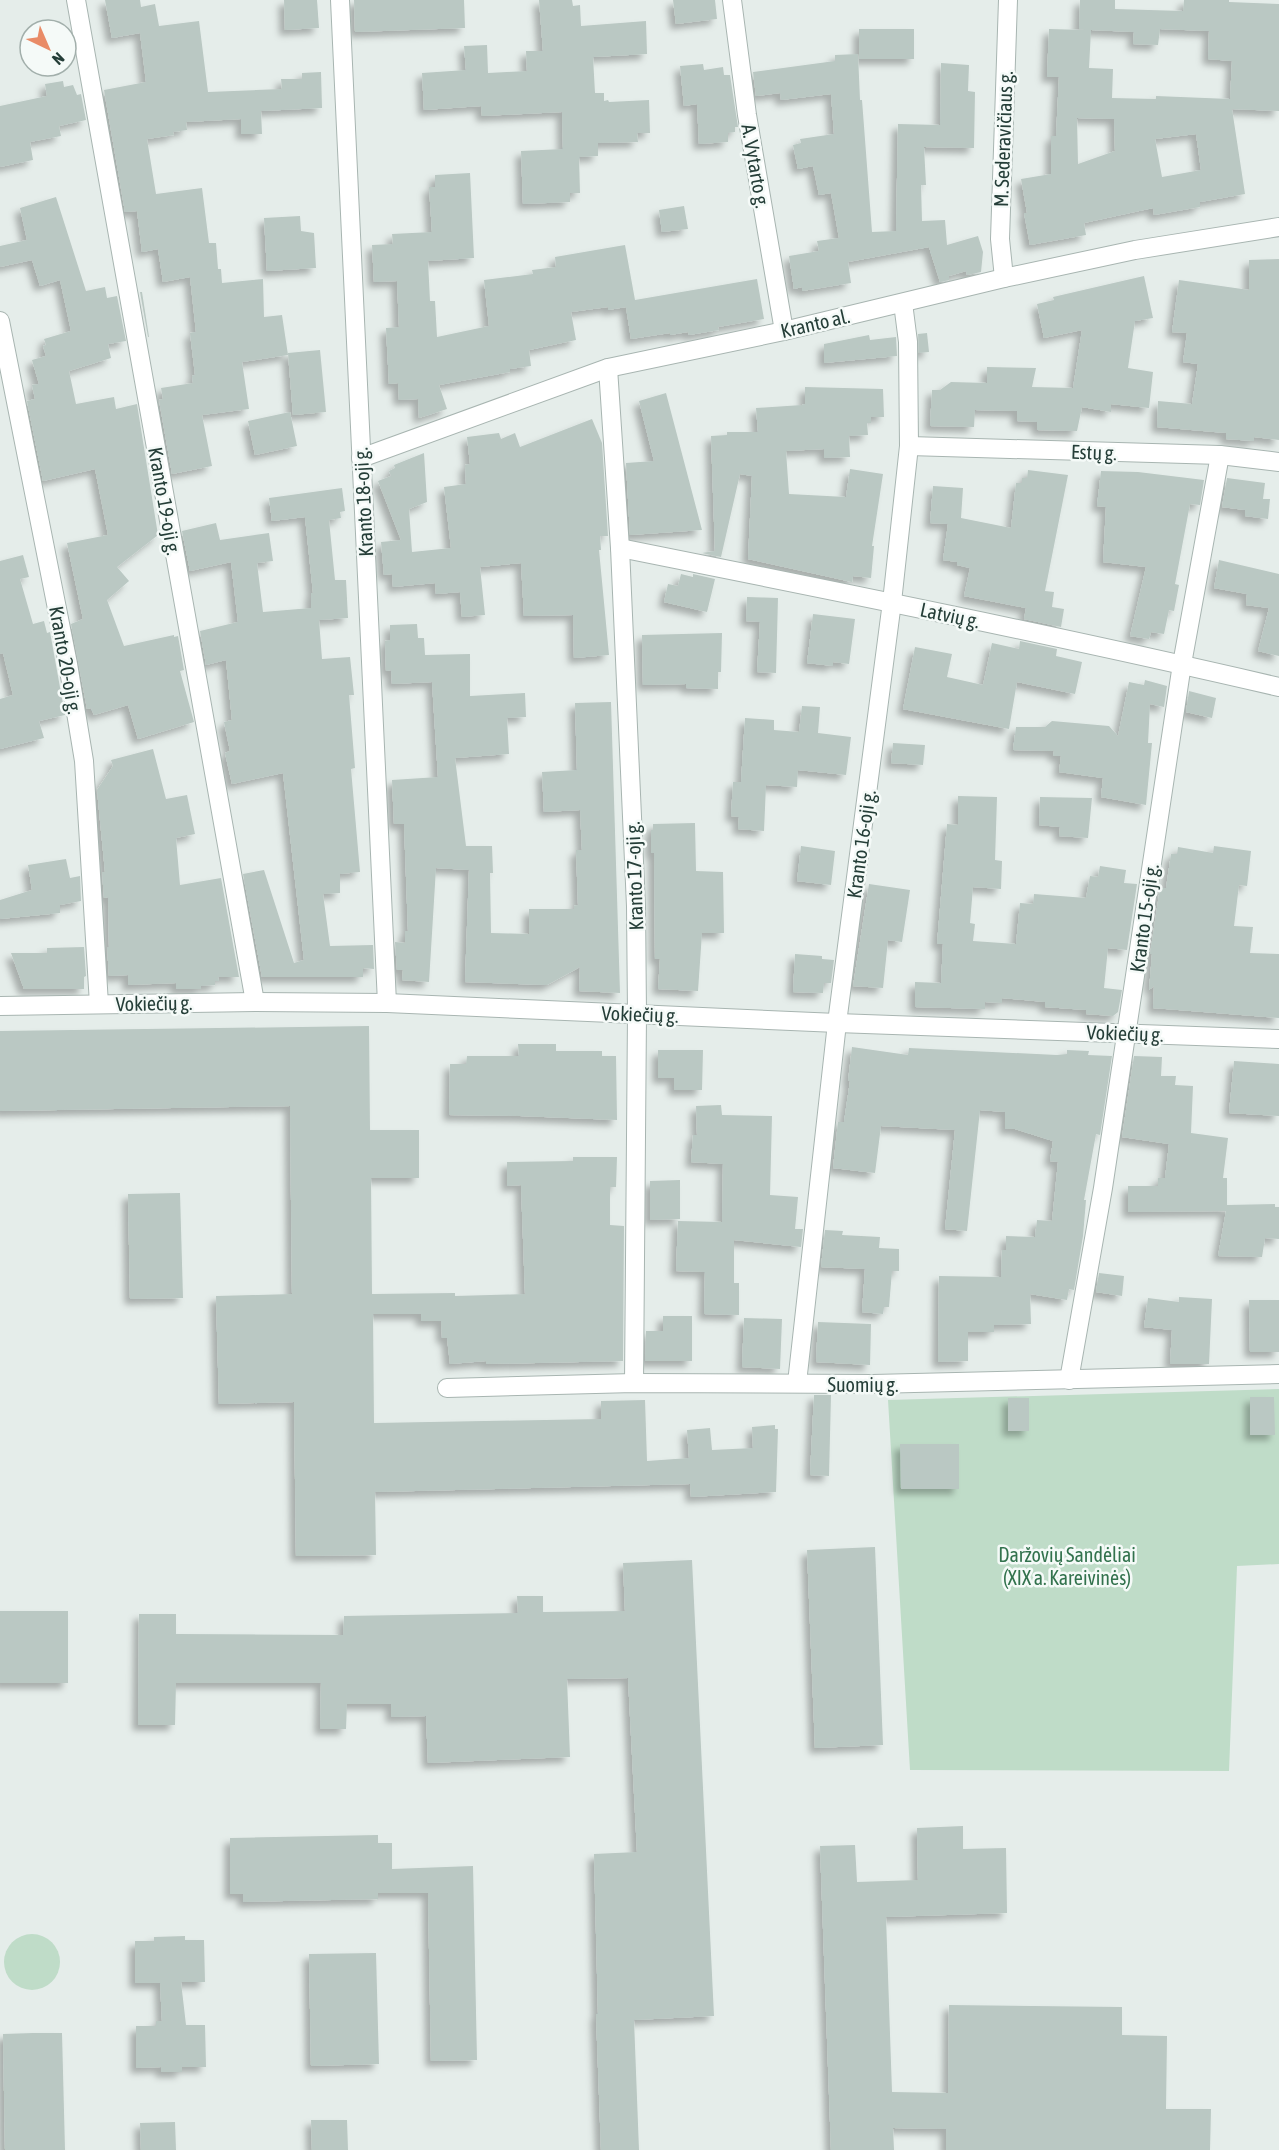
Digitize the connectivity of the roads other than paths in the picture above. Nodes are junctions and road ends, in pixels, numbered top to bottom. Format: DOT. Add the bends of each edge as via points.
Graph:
graph roads {
  1 [pos="76,0"];
  2 [pos="340,0"];
  3 [pos="732,0"];
  4 [pos="1008,0"];
  5 [pos="1279,226"];
  6 [pos="1004,278"];
  7 [pos="903,303"];
  8 [pos="0,321"];
  9 [pos="784,331"];
  10 [pos="608,368"];
  11 [pos="909,446"];
  12 [pos="1220,455"];
  13 [pos="361,458"];
  14 [pos="1279,462"];
  15 [pos="620,548"];
  16 [pos="892,602"];
  17 [pos="1182,664"];
  18 [pos="1279,687"];
  19 [pos="255,1002"];
  20 [pos="387,1003"];
  21 [pos="99,1004"];
  22 [pos="0,1006"];
  23 [pos="637,1014"];
  24 [pos="837,1023"];
  25 [pos="1127,1034"];
  26 [pos="1279,1039"];
  27 [pos="1279,1374"];
  28 [pos="1069,1380"];
  29 [pos="633,1383"];
  30 [pos="797,1383"];
  31 [pos="447,1388"];
  1 -- 19 [label="street, Kranto 19-oji g."];
  2 -- 13 [label="street, Kranto 18-oji g."];
  3 -- 9 [label="street, A. Vytarto g." via="747,116"];
  4 -- 6 [label="street, M. Sederavičiaus g." via="1000,239"];
  5 -- 6 [label="street, Kranto al." via="1135,250"];
  6 -- 7 [label="street, Kranto al."];
  7 -- 9 [label="street, Kranto al."];
  7 -- 11 [label="street, Kranto 16-oji g." via="908,342"];
  8 -- 21 [label="street, Kranto 20-oji g." via="84,761"];
  9 -- 10 [label="street, Kranto al."];
  10 -- 13 [label="street, Kranto al."];
  10 -- 15 [label="street, Kranto 17-oji g."];
  11 -- 12 [label="street, Estų g."];
  11 -- 16 [label="street, Kranto 16-oji g."];
  12 -- 14 [label="street, Estų g."];
  12 -- 17 [label="street, Kranto 15-oji g."];
  13 -- 20 [label="street, Kranto 18-oji g."];
  15 -- 16 [label="street, Latvių g."];
  15 -- 23 [label="street, Kranto 17-oji g."];
  16 -- 17 [label="street, Latvių g."];
  16 -- 24 [label="street, Kranto 16-oji g."];
  17 -- 18 [label="street, Latvių g."];
  17 -- 25 [label="street, Kranto 15-oji g."];
  19 -- 20 [label="street, Vokiečių g."];
  19 -- 21 [label="street, Vokiečių g."];
  20 -- 23 [label="street, Vokiečių g."];
  21 -- 22 [label="street, Vokiečių g."];
  23 -- 24 [label="street, Vokiečių g."];
  23 -- 29 [label="street, Kranto 17-oji g."];
  24 -- 25 [label="street, Vokiečių g."];
  24 -- 30 [label="street, Kranto 16-oji g."];
  25 -- 26 [label="street, Vokiečių g."];
  25 -- 28 [label="street, Kranto 15-oji g."];
  27 -- 28 [label="street, Suomių g."];
  28 -- 30 [label="street, Suomių g."];
  29 -- 30 [label="street, Suomių g."];
  29 -- 31 [label="street, Suomių g."];
}
